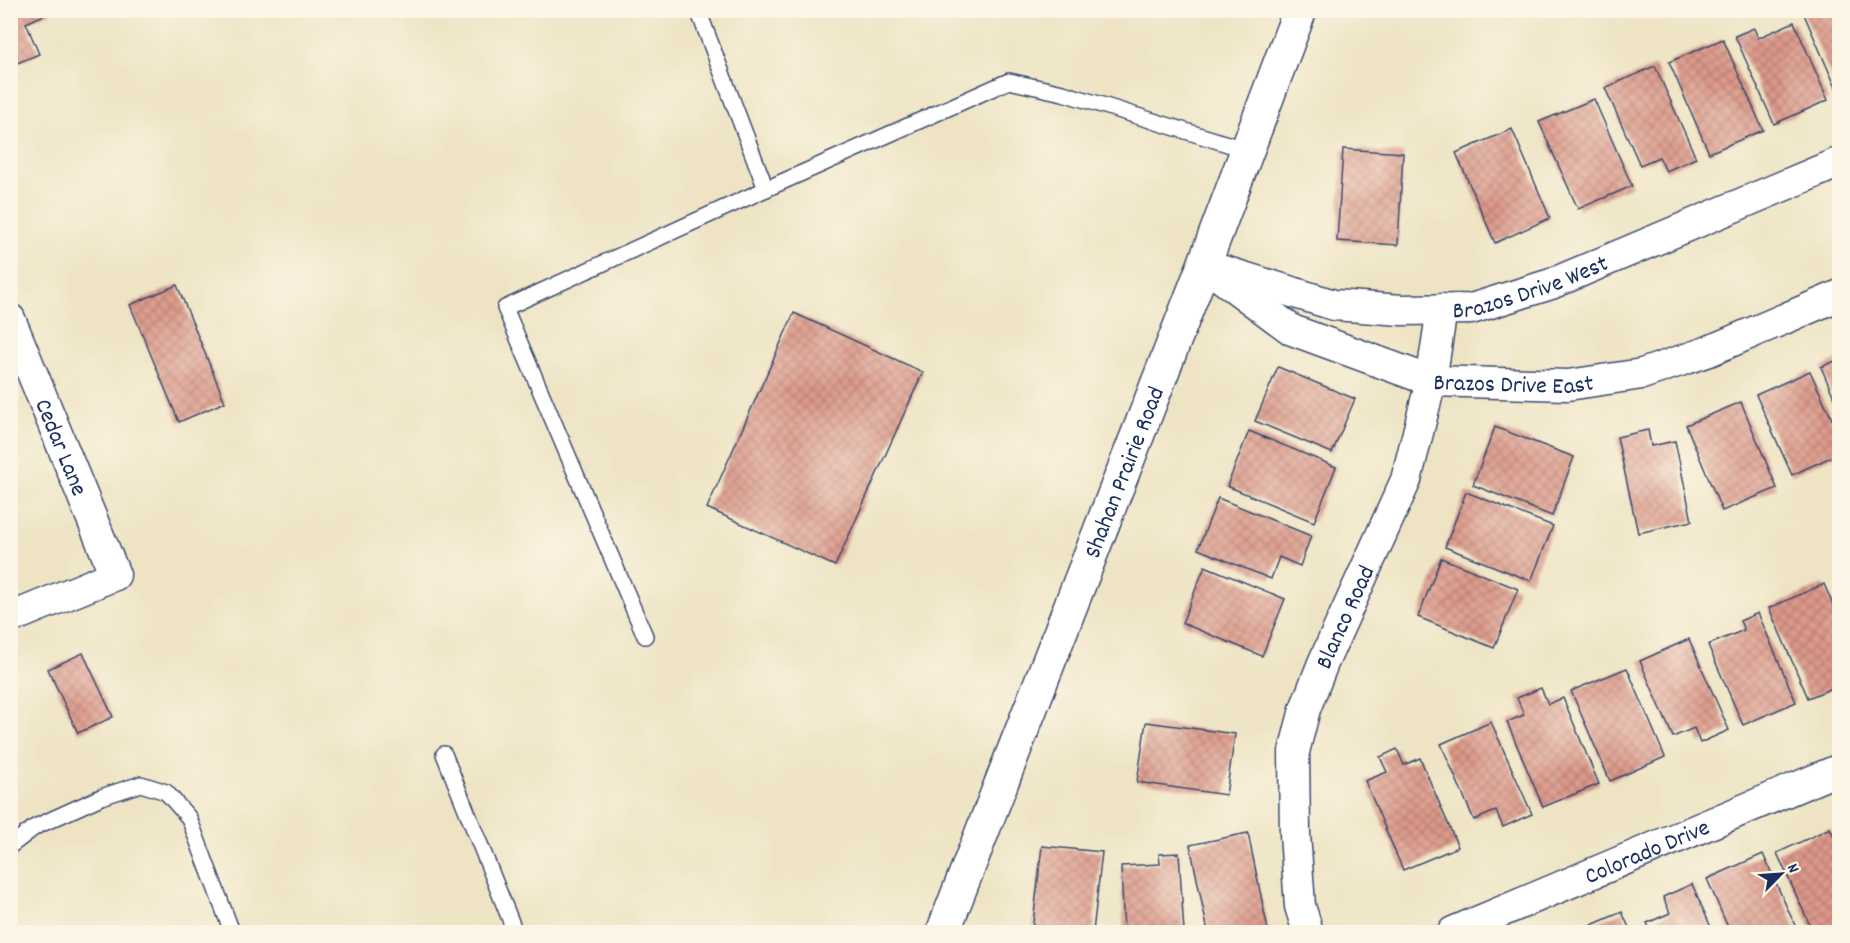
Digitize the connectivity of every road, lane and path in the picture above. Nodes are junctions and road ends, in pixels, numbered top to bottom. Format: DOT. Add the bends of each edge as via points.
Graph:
graph roads {
  1 [pos="698,10"];
  2 [pos="1300,10"];
  3 [pos="1247,150"];
  4 [pos="1839,162"];
  5 [pos="766,189"];
  6 [pos="1204,265"];
  7 [pos="1839,295"];
  8 [pos="1442,309"];
  9 [pos="10,319"];
  10 [pos="1431,381"];
  11 [pos="10,618"];
  12 [pos="645,636"];
  13 [pos="444,754"];
  14 [pos="1839,769"];
  15 [pos="10,846"];
  16 [pos="232,933"];
  17 [pos="515,933"];
  18 [pos="944,933"];
  19 [pos="1308,933"];
  20 [pos="1453,933"];
  1 -- 5 [label="lane"];
  2 -- 3 [label="street, Shahan Prairie Road"];
  3 -- 5 [label="lane" via="1063,93 1009,81"];
  3 -- 6 [label="street, Shahan Prairie Road"];
  4 -- 8 [label="street, Brazos Drive West" via="1551,284 1472,309"];
  5 -- 12 [label="lane" via="505,308"];
  6 -- 8 [label="street, Brazos Drive West" via="1334,305"];
  6 -- 10 [label="street, Brazos Drive East" via="1292,330"];
  6 -- 18 [label="street, Shahan Prairie Road"];
  7 -- 10 [label="street, Brazos Drive East" via="1709,351 1642,374 1568,385"];
  8 -- 10 [label="street, Blanco Road"];
  9 -- 11 [label="street, Cedar Lane" via="116,575"];
  10 -- 19 [label="street, Blanco Road" via="1406,480 1323,663 1294,752 1300,906"];
  13 -- 17 [label="lane"];
  14 -- 20 [label="street, Colorado Drive"];
  15 -- 16 [label="lane" via="35,827 101,797 141,784 166,792 189,819"];
}
